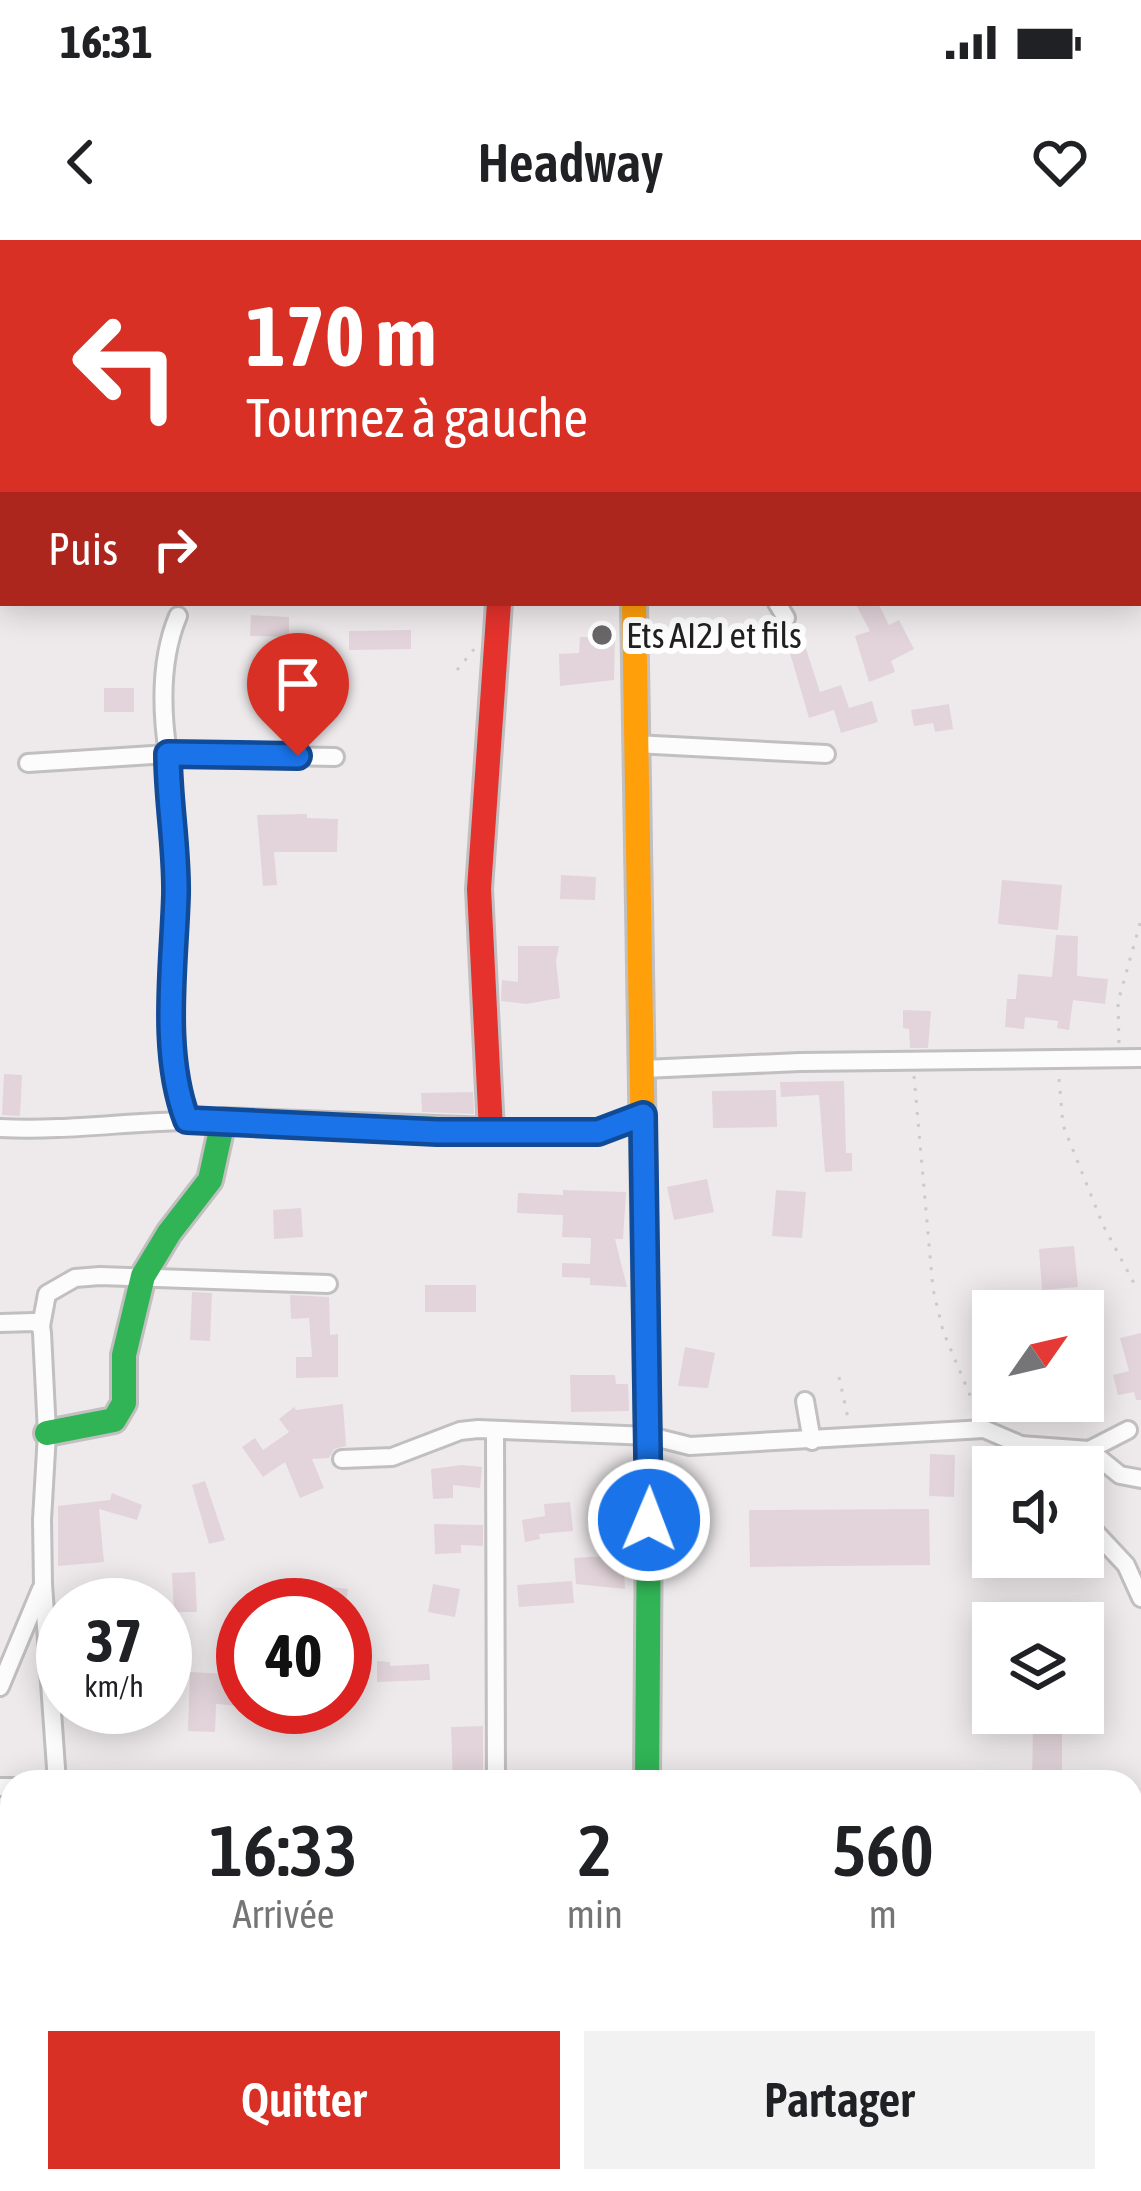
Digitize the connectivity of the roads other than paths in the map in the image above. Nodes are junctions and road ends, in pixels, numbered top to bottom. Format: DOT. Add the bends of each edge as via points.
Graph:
graph roads {
  1 [pos="499,606"];
  2 [pos="634,606"];
  3 [pos="178,616"];
  4 [pos="635,744"];
  5 [pos="168,754"];
  6 [pos="826,754"];
  7 [pos="335,757"];
  8 [pos="28,764"];
  9 [pos="1141,1058"];
  10 [pos="644,1069"];
  11 [pos="643,1115"];
  12 [pos="187,1120"];
  13 [pos="223,1121"];
  14 [pos="0,1128"];
  15 [pos="491,1131"];
  16 [pos="143,1276"];
  17 [pos="328,1284"];
  18 [pos="0,1323"];
  19 [pos="40,1326"];
  20 [pos="805,1401"];
  21 [pos="496,1430"];
  22 [pos="1127,1430"];
  23 [pos="47,1433"];
  24 [pos="650,1436"];
  25 [pos="812,1441"];
  26 [pos="1021,1445"];
  27 [pos="1035,1446"];
  28 [pos="1097,1446"];
  29 [pos="342,1460"];
  30 [pos="1104,1462"];
  31 [pos="1141,1480"];
  32 [pos="1104,1541"];
  33 [pos="44,1578"];
  34 [pos="1141,1598"];
  35 [pos="36,1603"];
  36 [pos="0,1688"];
  37 [pos="54,1734"];
  38 [pos="56,1770"];
  39 [pos="496,1770"];
  40 [pos="646,1770"];
  1 -- 15 [label="street" via="478,889"];
  2 -- 4 [label="street"];
  3 -- 5 [label="street" via="164,647"];
  4 -- 6 [label="street"];
  4 -- 10 [label="street"];
  5 -- 7 [label="street"];
  5 -- 8 [label="street"];
  5 -- 12 [label="street" via="174,1054"];
  9 -- 10 [label="street"];
  10 -- 11 [label="street"];
  11 -- 15 [label="street" via="598,1132"];
  11 -- 24 [label="street"];
  12 -- 13 [label="street"];
  12 -- 14 [label="street"];
  13 -- 15 [label="street"];
  13 -- 16 [label="street" via="210,1180"];
  16 -- 17 [label="street"];
  16 -- 19 [label="street" via="75,1278 47,1294"];
  16 -- 23 [label="street" via="124,1354 124,1403 114,1420"];
  18 -- 19 [label="street"];
  19 -- 23 [label="street"];
  20 -- 25 [label="street"];
  21 -- 24 [label="street"];
  21 -- 29 [label="street"];
  21 -- 39 [label="street"];
  22 -- 28 [label="street"];
  23 -- 33 [label="street"];
  24 -- 25 [label="street" via="690,1446"];
  24 -- 40 [label="street"];
  25 -- 26 [label="street" via="984,1429"];
  26 -- 27 [label="street"];
  30 -- 31 [label="street"];
  32 -- 34 [label="street"];
  35 -- 36 [label="street"];
  37 -- 38 [label="street"];
}
